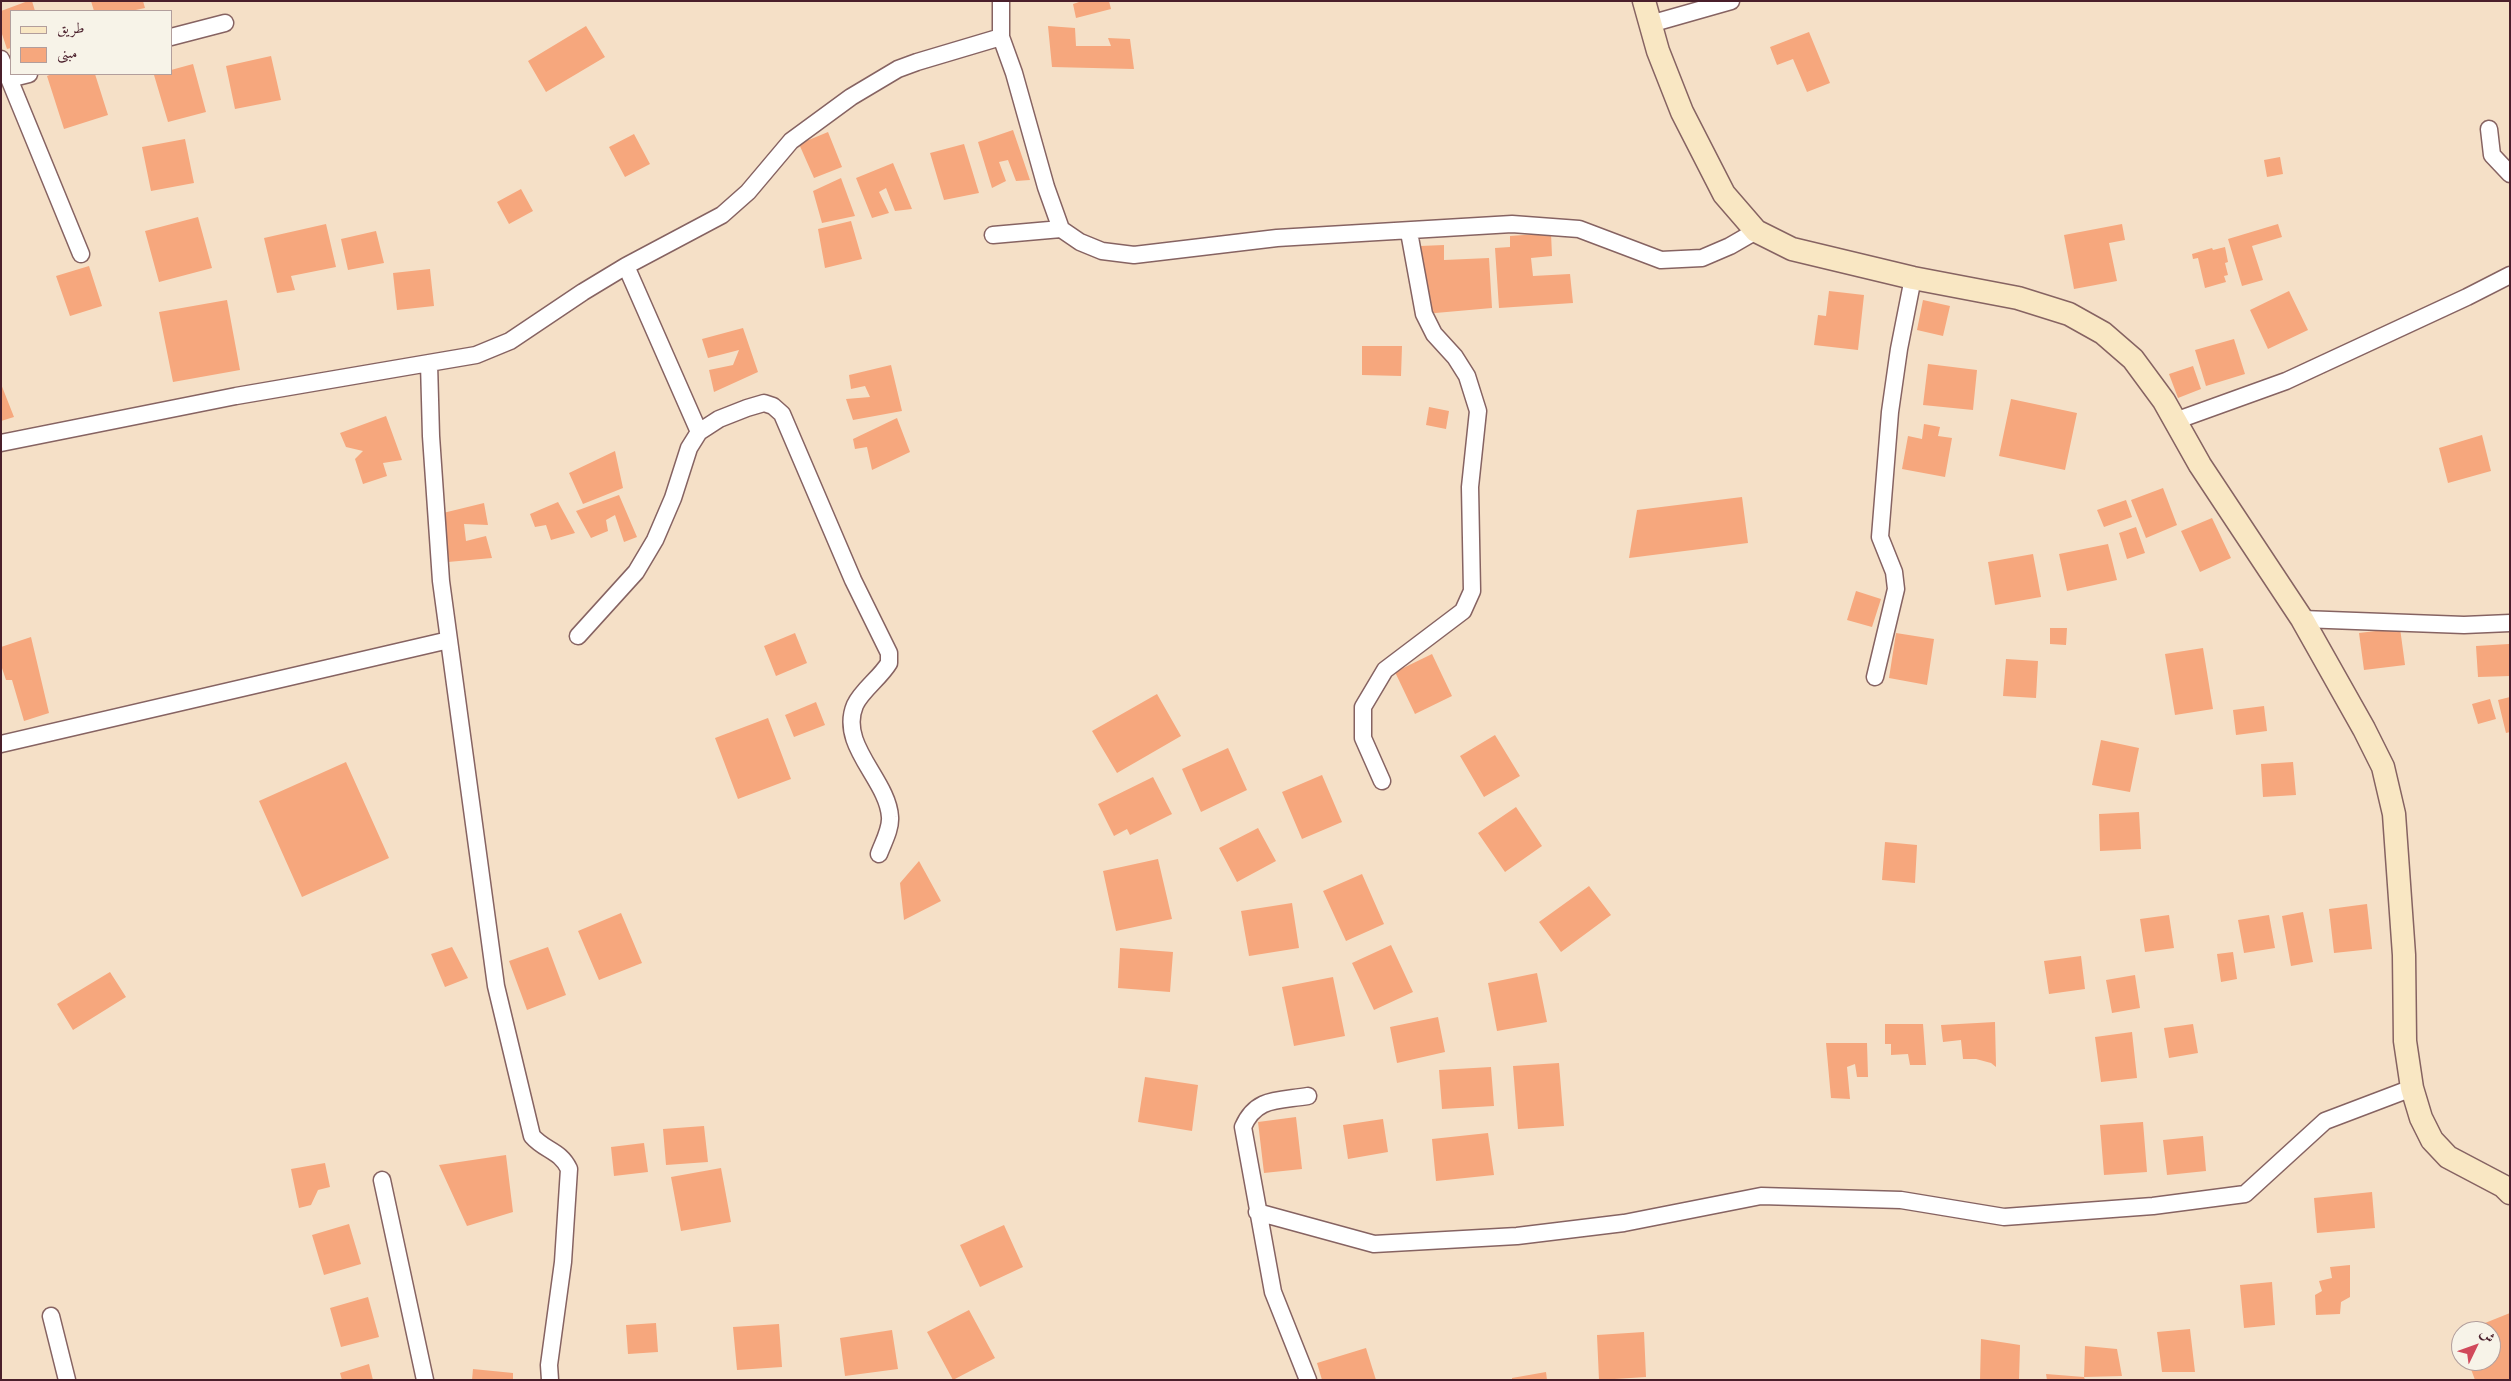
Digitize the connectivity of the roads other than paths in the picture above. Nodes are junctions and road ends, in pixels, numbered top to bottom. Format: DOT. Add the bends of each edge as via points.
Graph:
graph roads {
  1 [pos="1001,1"];
  2 [pos="1644,1"];
  3 [pos="1731,1"];
  4 [pos="225,23"];
  5 [pos="1650,24"];
  6 [pos="172,37"];
  7 [pos="1002,38"];
  8 [pos="1,59"];
  9 [pos="25,75"];
  10 [pos="9,79"];
  11 [pos="2489,129"];
  12 [pos="2510,174"];
  13 [pos="1061,229"];
  14 [pos="1756,231"];
  15 [pos="1409,232"];
  16 [pos="993,235"];
  17 [pos="81,254"];
  18 [pos="626,266"];
  19 [pos="2510,275"];
  20 [pos="1913,278"];
  21 [pos="429,363"];
  22 [pos="2175,421"];
  23 [pos="699,432"];
  24 [pos="1,443"];
  25 [pos="2302,620"];
  26 [pos="2510,624"];
  27 [pos="578,636"];
  28 [pos="449,640"];
  29 [pos="1875,677"];
  30 [pos="1,744"];
  31 [pos="1382,781"];
  32 [pos="879,854"];
  33 [pos="2412,1088"];
  34 [pos="1308,1096"];
  35 [pos="382,1180"];
  36 [pos="2510,1193"];
  37 [pos="1257,1212"];
  38 [pos="51,1316"];
  39 [pos="67,1380"];
  40 [pos="425,1380"];
  41 [pos="550,1380"];
  42 [pos="1308,1380"];
  1 -- 7 [label="street"];
  2 -- 5 [label="street"];
  3 -- 5 [label="street"];
  4 -- 6 [label="street"];
  5 -- 14 [label="street" via="1682,112 1724,194"];
  7 -- 13 [label="street"];
  7 -- 18 [label="street" via="898,69 865,89 791,141 748,192 722,215"];
  8 -- 10 [label="street"];
  9 -- 10 [label="street"];
  10 -- 17 [label="street"];
  11 -- 12 [label="street" via="2492,155"];
  13 -- 15 [label="street" via="1102,251 1134,255 1277,238"];
  13 -- 16 [label="street"];
  14 -- 15 [label="street" via="1702,258 1661,260 1579,230 1512,224"];
  14 -- 20 [label="street" via="1792,249"];
  15 -- 31 [label="street" via="1424,314 1434,334 1467,376 1478,411 1470,487 1472,591 1463,612 1385,670 1363,707 1363,738"];
  18 -- 21 [label="street" via="510,341 476,355"];
  18 -- 23 [label="street"];
  19 -- 22 [label="street" via="2286,381"];
  20 -- 22 [label="street" via="2018,298 2069,314 2103,333 2133,359"];
  20 -- 29 [label="street" via="1891,403 1880,537 1894,572 1896,589"];
  21 -- 24 [label="street" via="236,396"];
  21 -- 28 [label="street" via="431,436"];
  22 -- 25 [label="street" via="2200,465"];
  23 -- 27 [label="street" via="689,448 655,540 636,572"];
  23 -- 32 [label="street" via="719,419 764,403 782,414 853,580 889,653 889,663 856,704 852,720 855,742 880,789 890,817"];
  25 -- 26 [label="street"];
  25 -- 33 [label="street" via="2383,767 2394,814 2404,955 2404,1041"];
  28 -- 30 [label="street"];
  28 -- 41 [label="street" via="496,986 520,1094 532,1136 540,1145 564,1158 569,1169"];
  33 -- 36 [label="street" via="2432,1140 2448,1157 2503,1186"];
  33 -- 37 [label="street" via="2325,1121 2244,1194 2153,1206 2004,1217 1901,1200 1761,1196 1624,1223 1517,1236 1374,1244"];
  34 -- 37 [label="street" via="1261,1104 1249,1113 1243,1127"];
  35 -- 40 [label="street"];
  37 -- 42 [label="street" via="1273,1292"];
  38 -- 39 [label="street"];
}
